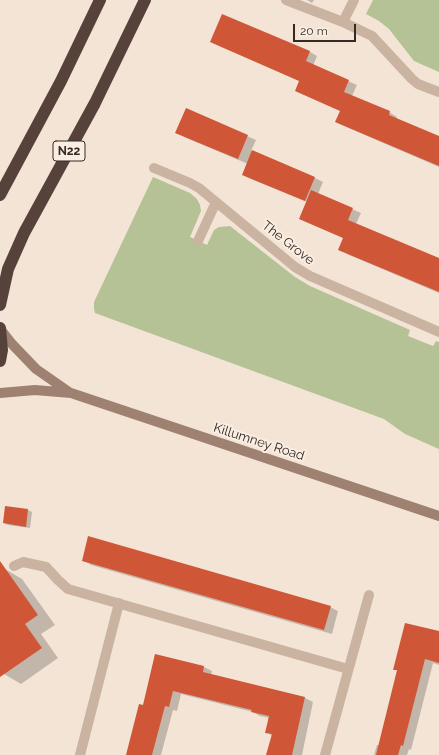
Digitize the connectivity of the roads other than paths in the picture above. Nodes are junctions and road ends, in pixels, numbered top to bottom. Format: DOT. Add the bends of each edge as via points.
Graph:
graph roads {
  1 [pos="100,0"];
  2 [pos="145,0"];
  3 [pos="286,0"];
  4 [pos="354,0"];
  5 [pos="343,22"];
  6 [pos="439,92"];
  7 [pos="154,168"];
  8 [pos="0,194"];
  9 [pos="216,202"];
  10 [pos="198,241"];
  11 [pos="0,305"];
  12 [pos="0,329"];
  13 [pos="439,332"];
  14 [pos="0,361"];
  15 [pos="0,393"];
  16 [pos="71,393"];
  17 [pos="439,516"];
  18 [pos="14,566"];
  19 [pos="369,595"];
  20 [pos="119,603"];
  21 [pos="348,669"];
  22 [pos="80,755"];
  23 [pos="325,755"];
  1 -- 8 [label="highway" via="61,82"];
  2 -- 11 [label="highway, N22" via="95,103 24,233 8,269"];
  3 -- 5 [label="street"];
  4 -- 5 [label="street"];
  5 -- 6 [label="street" via="372,36 412,80"];
  7 -- 9 [label="street, The Grove" via="190,183"];
  9 -- 10 [label="street"];
  9 -- 13 [label="street, The Grove" via="295,267 310,276"];
  12 -- 14 [label="highway"];
  12 -- 16 [label="street, Killumney Road" via="36,369"];
  15 -- 16 [label="street, Killumney Road" via="35,390"];
  16 -- 17 [label="street, Killumney Road"];
  18 -- 20 [label="street" via="24,562 46,567 68,589"];
  19 -- 21 [label="street"];
  20 -- 21 [label="street"];
  20 -- 22 [label="street"];
  21 -- 23 [label="street"];
}
